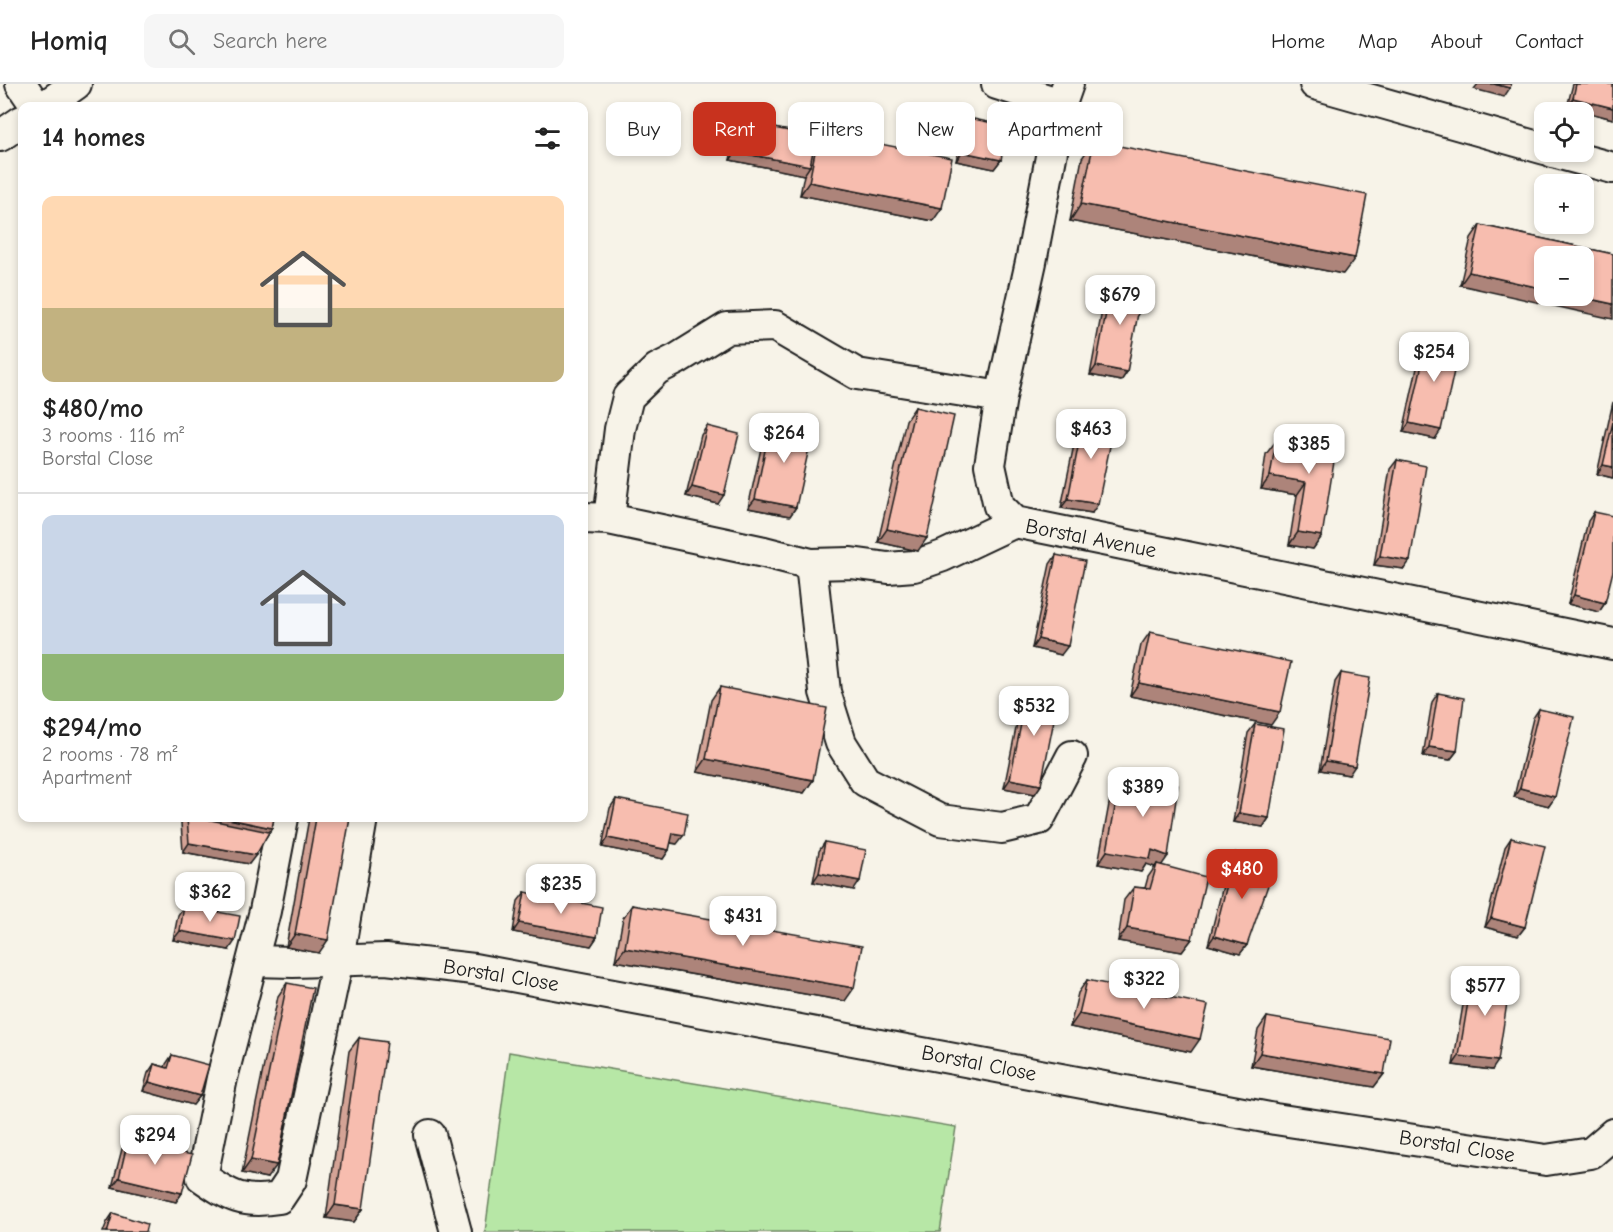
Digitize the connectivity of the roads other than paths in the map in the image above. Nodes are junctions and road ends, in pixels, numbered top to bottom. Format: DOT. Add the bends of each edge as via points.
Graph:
graph roads {
  1 [pos="21,84"];
  2 [pos="76,84"];
  3 [pos="997,84"];
  4 [pos="1315,84"];
  5 [pos="1065,94"];
  6 [pos="33,102"];
  7 [pos="51,102"];
  8 [pos="18,124"];
  9 [pos="0,136"];
  10 [pos="1534,146"];
  11 [pos="1590,162"];
  12 [pos="1613,168"];
  13 [pos="1001,397"];
  14 [pos="596,519"];
  15 [pos="1015,522"];
  16 [pos="811,564"];
  17 [pos="1613,644"];
  18 [pos="1071,756"];
  19 [pos="282,822"];
  20 [pos="361,822"];
  21 [pos="338,959"];
  22 [pos="253,961"];
  23 [pos="430,1134"];
  24 [pos="1613,1134"];
  25 [pos="456,1232"];
  1 -- 6 [label="street"];
  2 -- 7 [label="street"];
  3 -- 5 [label="street"];
  4 -- 10 [label="street"];
  5 -- 13 [label="street, Borstal Avenue"];
  8 -- 9 [label="street"];
  11 -- 12 [label="street"];
  13 -- 14 [label="street" via="857,374 775,326 727,328 657,369 628,398"];
  13 -- 15 [label="street, Borstal Avenue" via="990,465 999,506"];
  14 -- 16 [label="street"];
  15 -- 16 [label="street" via="914,566"];
  15 -- 17 [label="street, Borstal Avenue"];
  16 -- 18 [label="street" via="825,692 841,742 865,781 940,820 1002,828 1039,819"];
  19 -- 22 [label="street"];
  20 -- 21 [label="street"];
  21 -- 22 [label="street, Borstal Close"];
  21 -- 22 [label="street" via="291,1180 279,1198 256,1202 228,1195 202,1178 222,1078"];
  21 -- 24 [label="street, Borstal Close" via="386,959 474,969 1275,1119 1546,1160 1591,1153"];
  23 -- 25 [label="street"];
}
